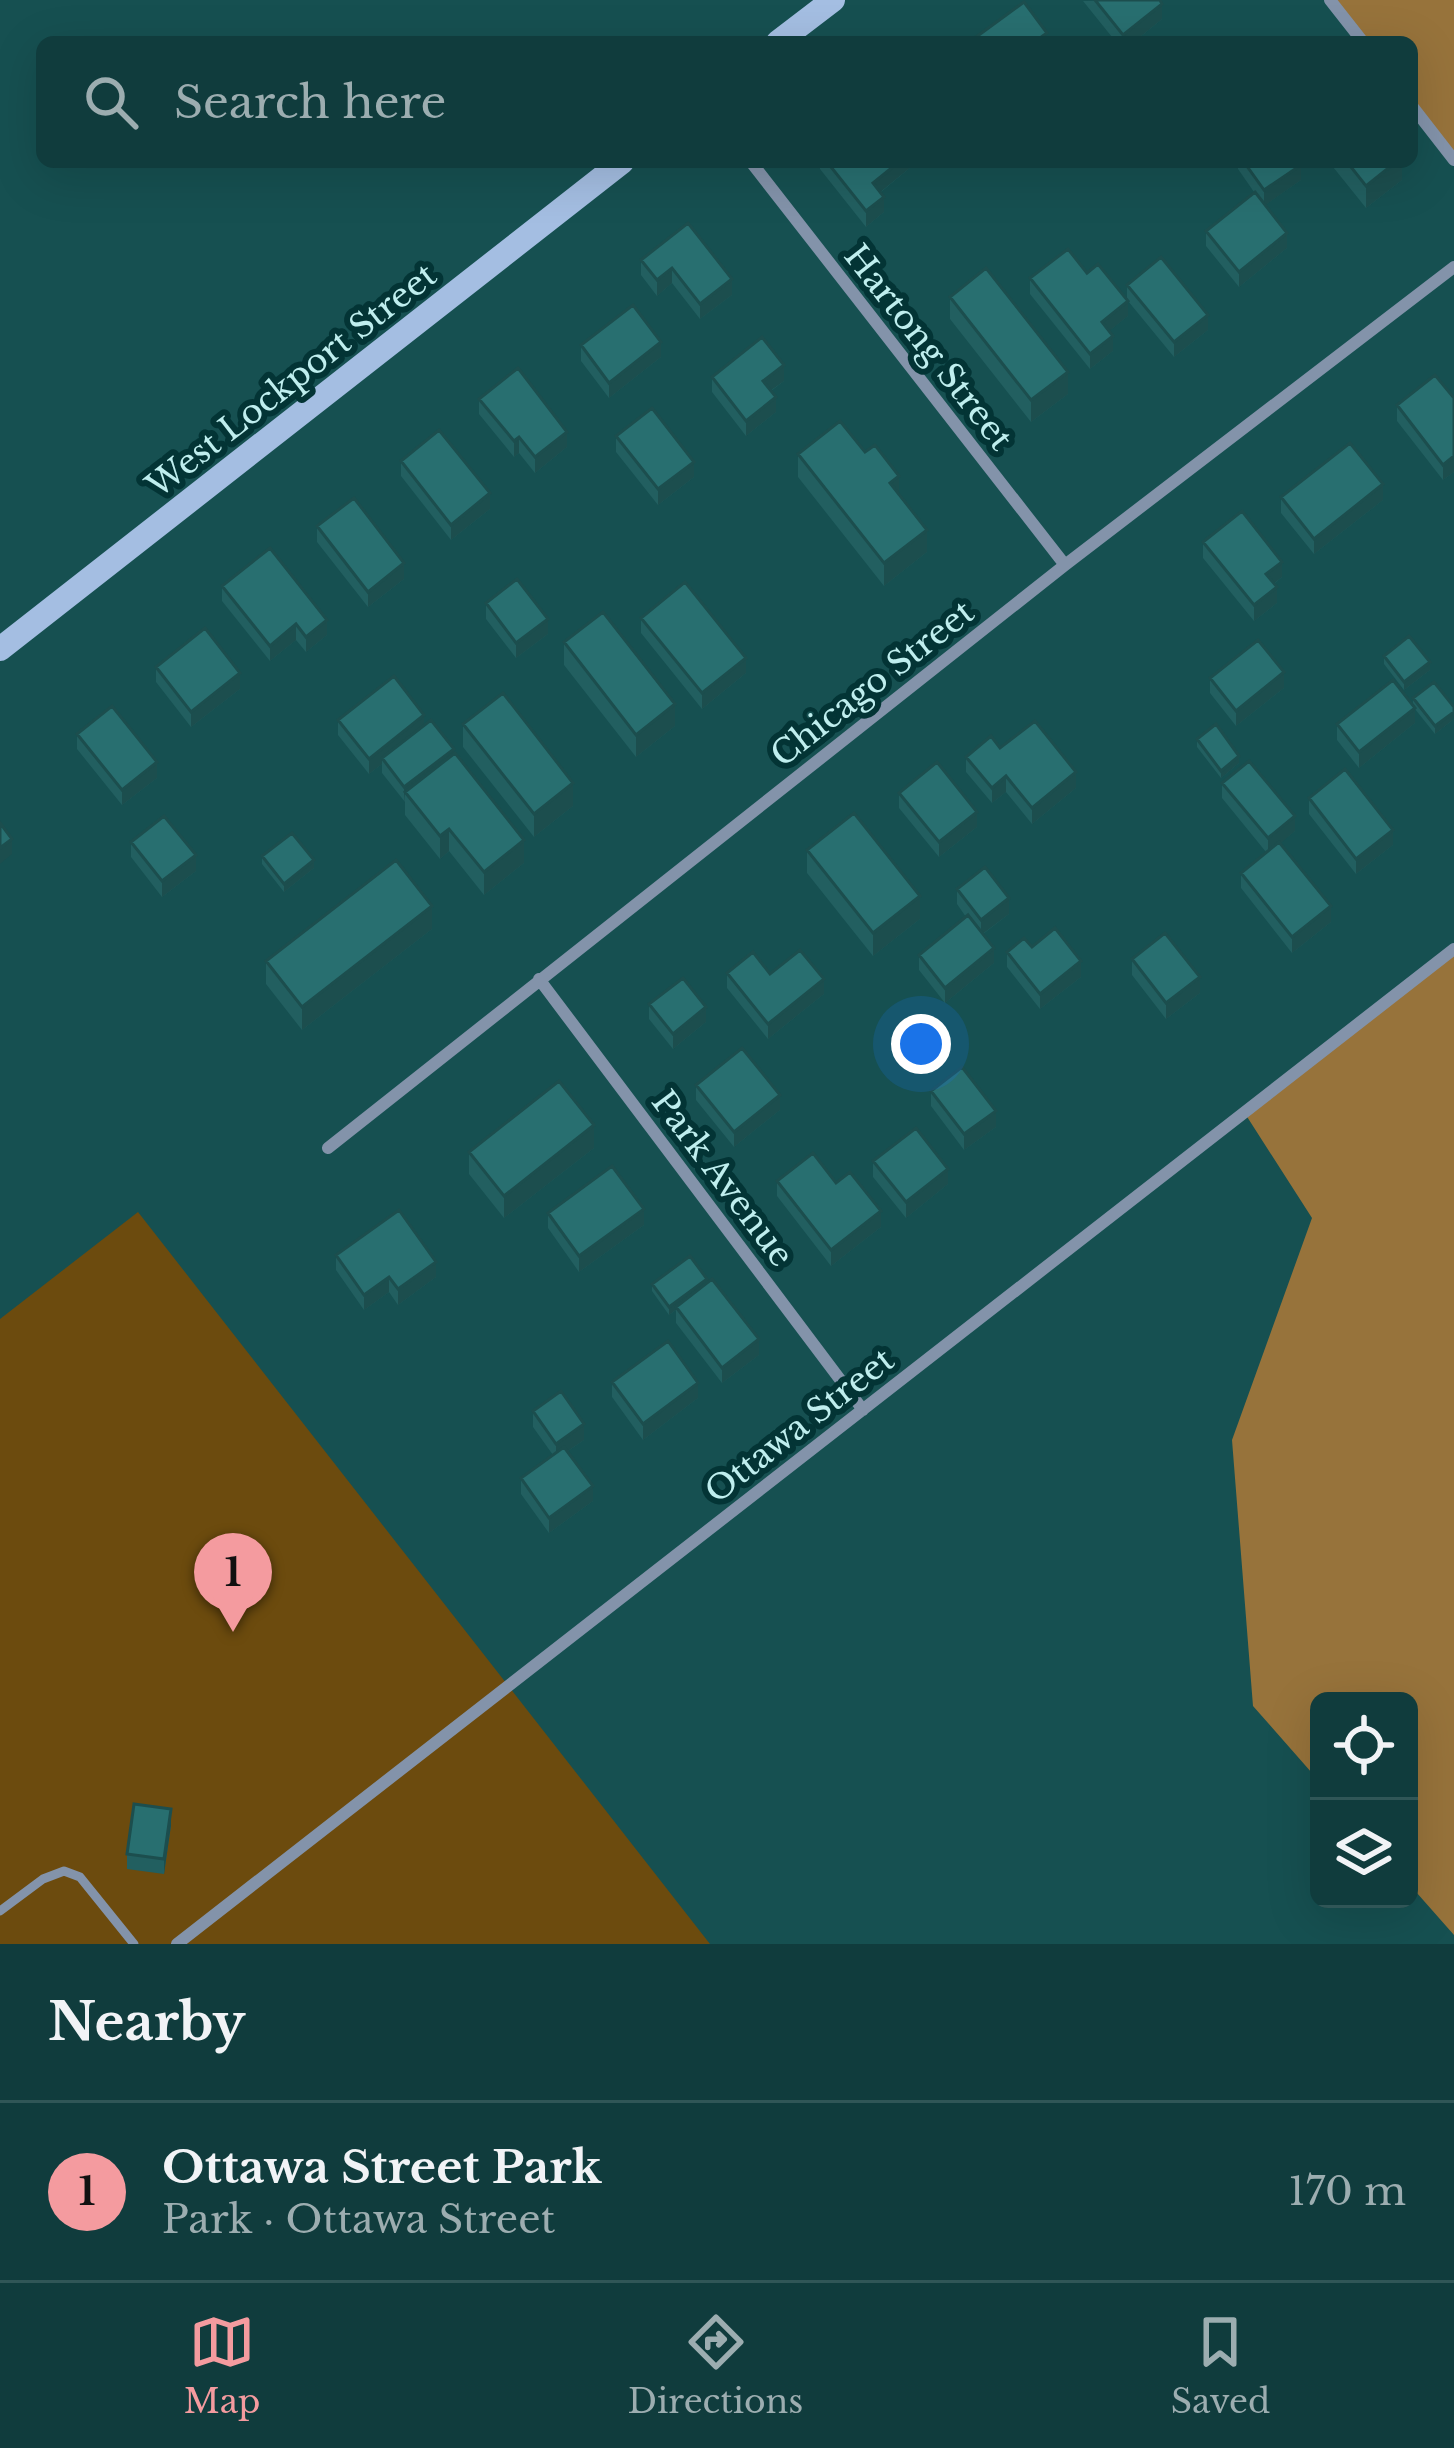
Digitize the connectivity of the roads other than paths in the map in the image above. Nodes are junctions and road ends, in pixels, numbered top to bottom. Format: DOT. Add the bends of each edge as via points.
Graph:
graph roads {
  1 [pos="833,0"];
  2 [pos="1330,0"];
  3 [pos="786,36"];
  4 [pos="1358,36"];
  5 [pos="1418,114"];
  6 [pos="1454,160"];
  7 [pos="614,168"];
  8 [pos="756,168"];
  9 [pos="1454,268"];
  10 [pos="1065,565"];
  11 [pos="0,649"];
  12 [pos="1454,949"];
  13 [pos="539,979"];
  14 [pos="328,1148"];
  15 [pos="863,1410"];
  16 [pos="0,1911"];
  17 [pos="134,1944"];
  18 [pos="177,1944"];
  1 -- 3 [label="main road"];
  2 -- 4 [label="street"];
  5 -- 6 [label="street"];
  7 -- 11 [label="main road, West Lockport Street"];
  8 -- 10 [label="street, Hartong Street"];
  9 -- 10 [label="street, Chicago Street"];
  10 -- 13 [label="street, Chicago Street"];
  12 -- 15 [label="street, Ottawa Street"];
  13 -- 14 [label="street, Chicago Street"];
  13 -- 15 [label="street, Park Avenue"];
  15 -- 18 [label="street, Ottawa Street"];
  16 -- 17 [label="lane" via="64,1871 80,1877"];
}
